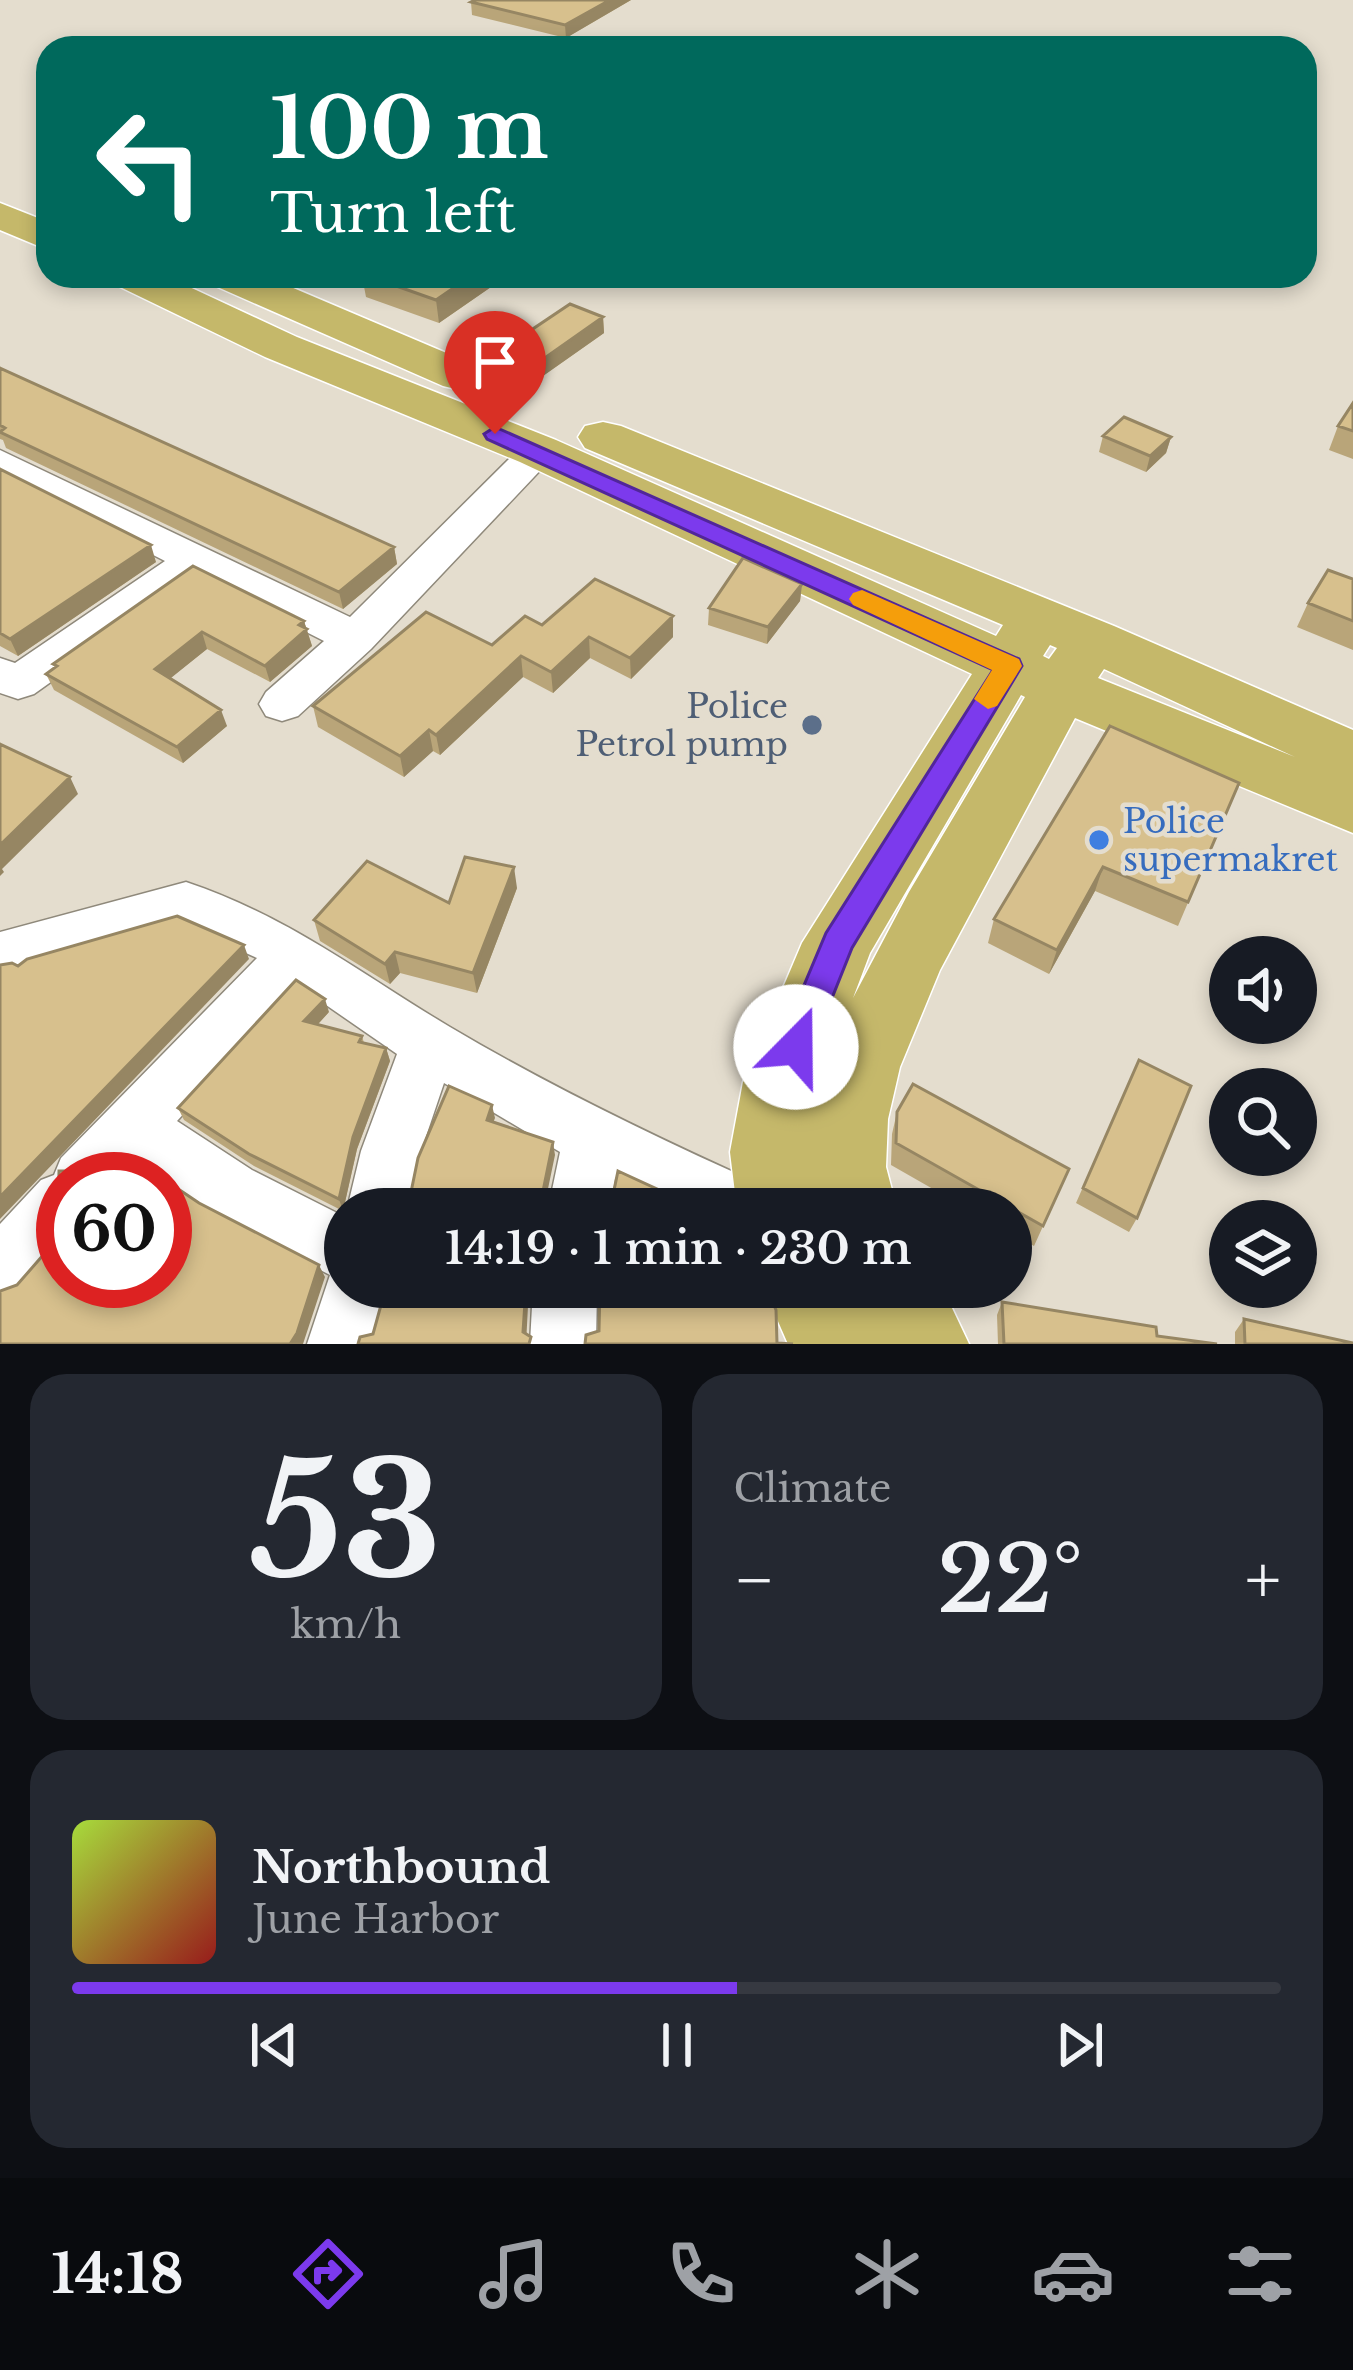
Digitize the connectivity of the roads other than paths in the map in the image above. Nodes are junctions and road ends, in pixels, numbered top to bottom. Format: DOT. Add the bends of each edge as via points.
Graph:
graph roads {
  1 [pos="0,175"];
  2 [pos="36,190"];
  3 [pos="0,214"];
  4 [pos="36,231"];
  5 [pos="157,288"];
  6 [pos="254,288"];
  7 [pos="538,452"];
  8 [pos="0,462"];
  9 [pos="196,559"];
  10 [pos="355,638"];
  11 [pos="1050,653"];
  12 [pos="0,674"];
  13 [pos="282,704"];
  14 [pos="1353,757"];
  15 [pos="1353,808"];
  16 [pos="0,955"];
  17 [pos="296,955"];
  18 [pos="429,1043"];
  19 [pos="132,1125"];
  20 [pos="593,1138"];
  21 [pos="108,1152"];
  22 [pos="383,1188"];
  23 [pos="583,1188"];
  24 [pos="701,1188"];
  25 [pos="775,1188"];
  26 [pos="847,1188"];
  27 [pos="36,1231"];
  28 [pos="324,1239"];
  29 [pos="0,1271"];
  30 [pos="351,1308"];
  31 [pos="564,1308"];
  32 [pos="816,1308"];
  33 [pos="905,1308"];
  34 [pos="340,1344"];
  35 [pos="563,1344"];
  36 [pos="833,1344"];
  37 [pos="925,1344"];
  1 -- 2 [label="main road"];
  3 -- 4 [label="main road"];
  5 -- 7 [label="main road"];
  6 -- 11 [label="main road"];
  7 -- 10 [label="street"];
  7 -- 11 [label="main road"];
  8 -- 9 [label="street"];
  9 -- 10 [label="street"];
  9 -- 12 [label="street" via="18,683"];
  10 -- 13 [label="street"];
  11 -- 14 [label="main road"];
  11 -- 15 [label="main road"];
  11 -- 25 [label="main road" via="838,943 782,1082 770,1152"];
  11 -- 26 [label="main road" via="896,980 850,1106"];
  16 -- 17 [label="street" via="186,903"];
  17 -- 18 [label="street"];
  17 -- 19 [label="street"];
  18 -- 20 [label="street"];
  18 -- 22 [label="street"];
  19 -- 21 [label="street"];
  19 -- 28 [label="street" via="230,1191"];
  20 -- 23 [label="street"];
  20 -- 24 [label="street"];
  27 -- 29 [label="street"];
  30 -- 34 [label="street"];
  31 -- 35 [label="street"];
  32 -- 36 [label="main road"];
  33 -- 37 [label="main road"];
}
